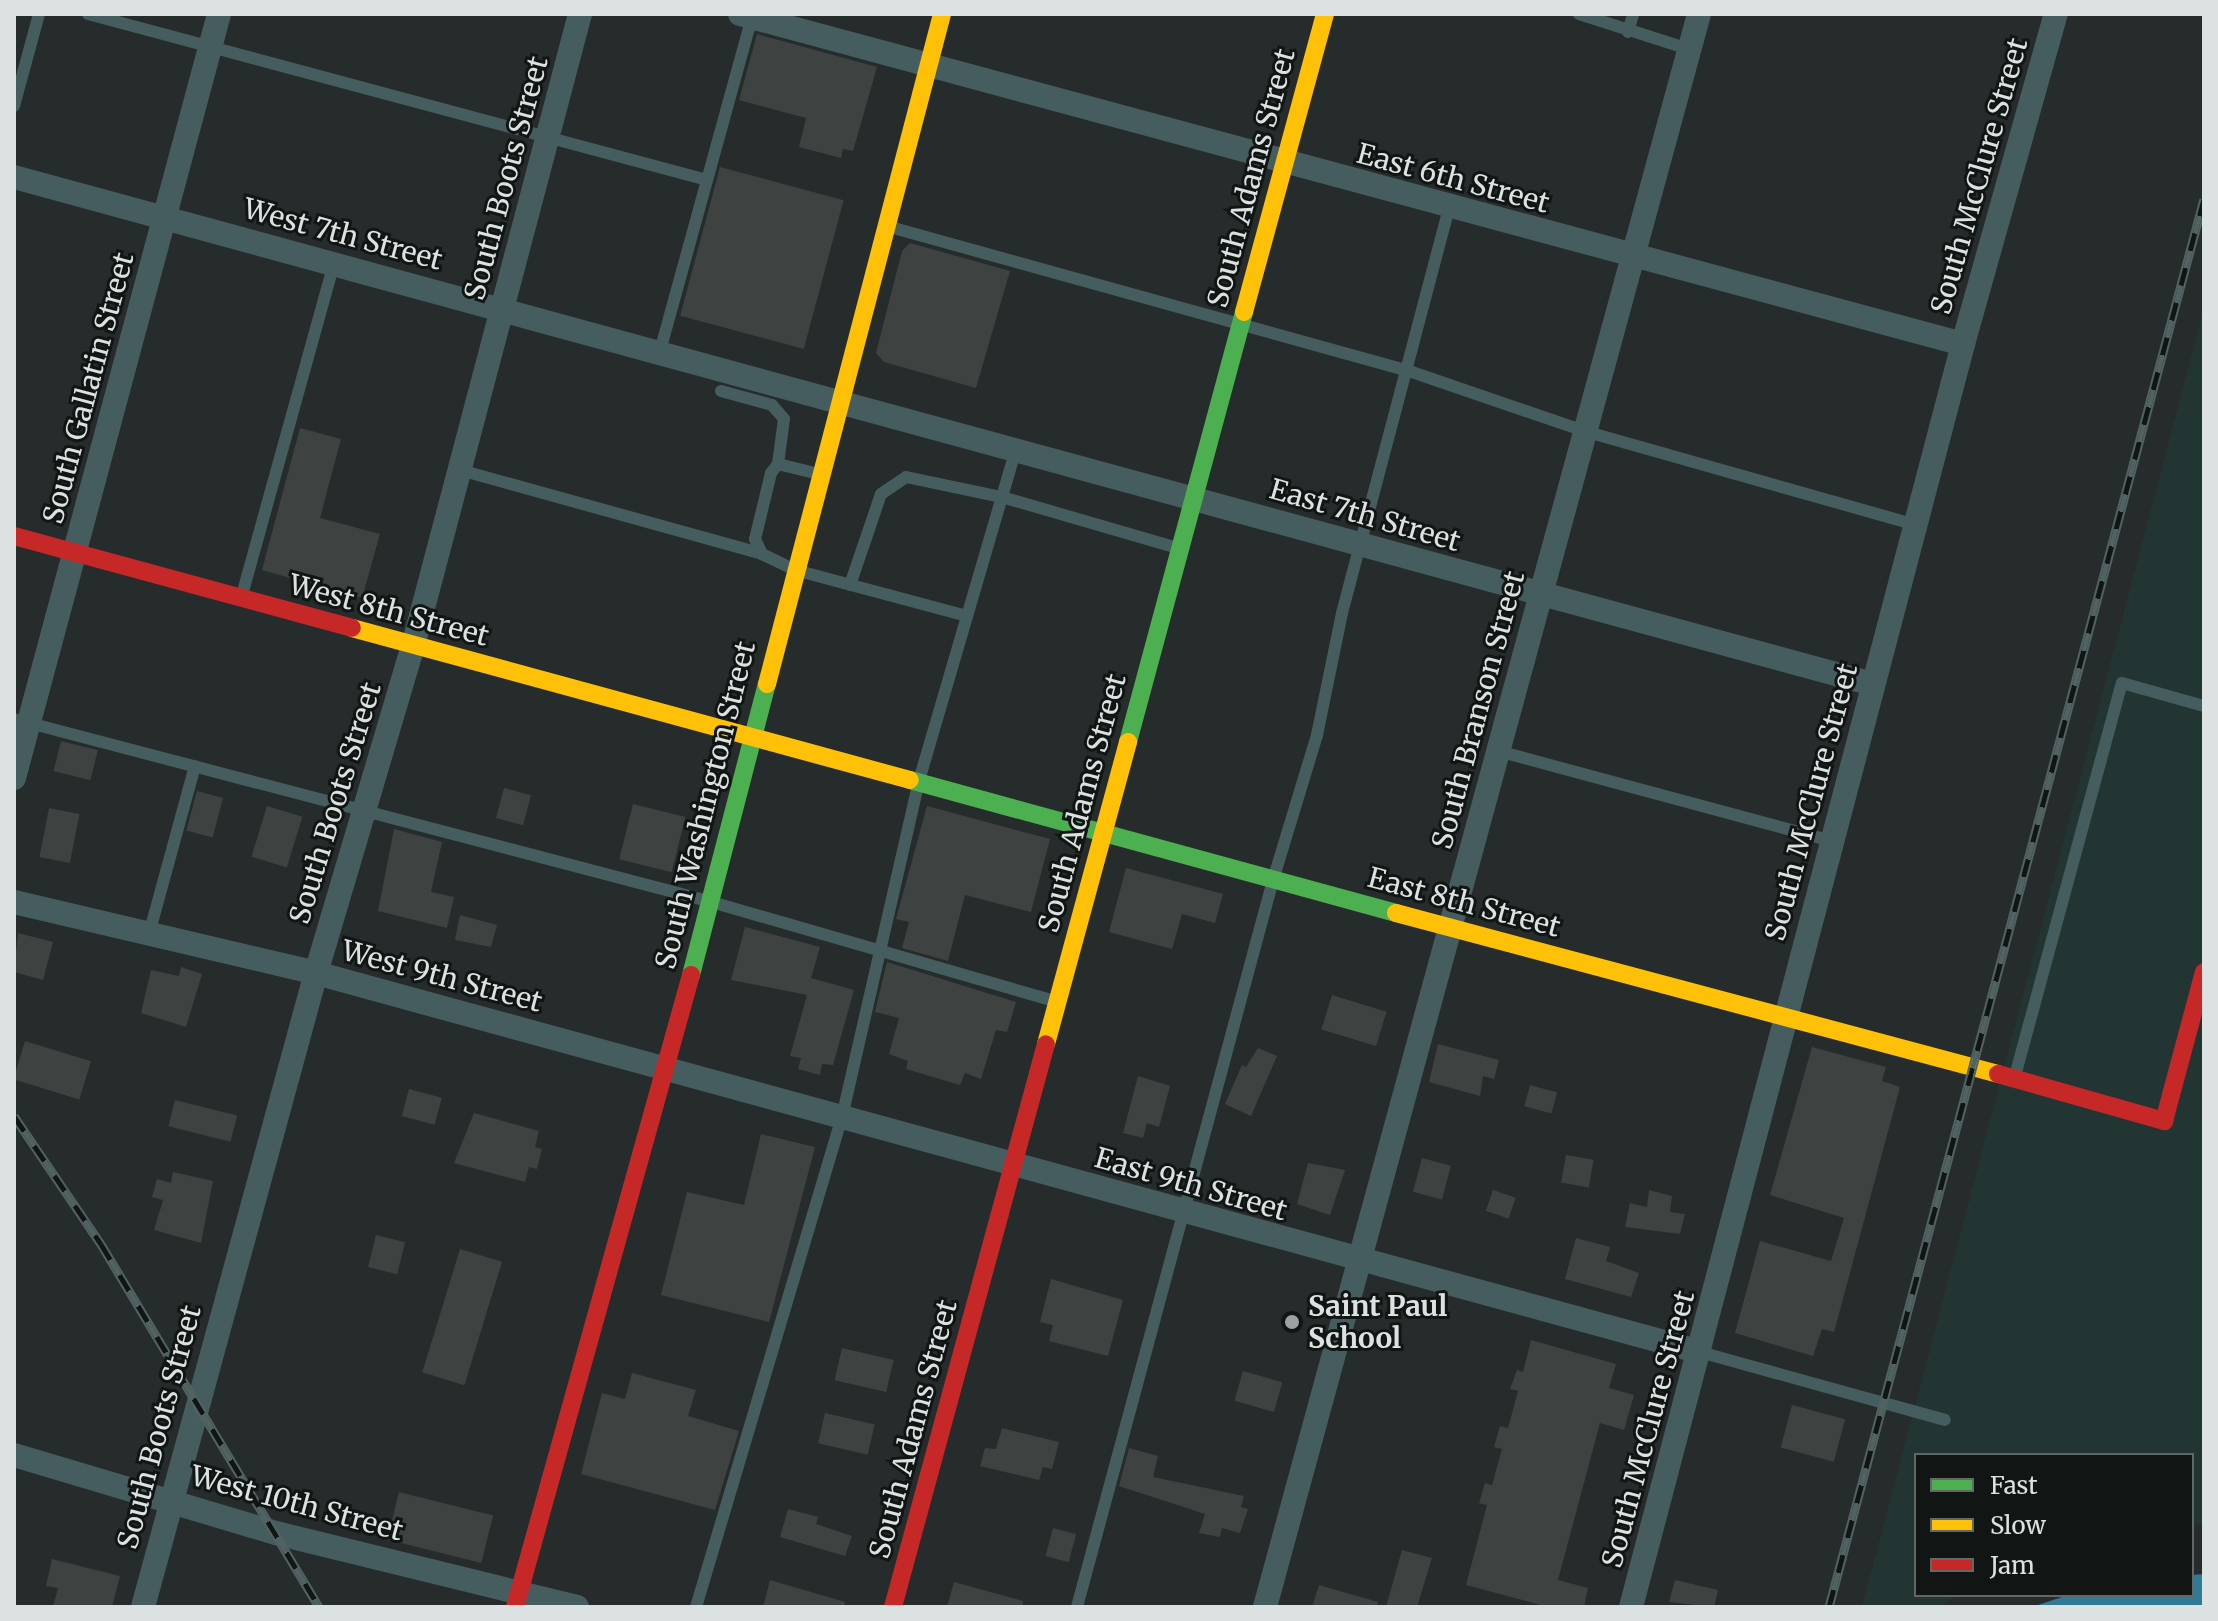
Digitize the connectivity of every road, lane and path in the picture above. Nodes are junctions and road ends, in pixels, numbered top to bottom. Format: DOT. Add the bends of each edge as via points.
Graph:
graph roads {
  1 [pos="39,14"];
  2 [pos="88,14"];
  3 [pos="219,14"];
  4 [pos="580,14"];
  5 [pos="942,14"];
  6 [pos="1325,14"];
  7 [pos="1579,14"];
  8 [pos="1633,14"];
  9 [pos="1699,14"];
  10 [pos="2056,14"];
  11 [pos="749,15"];
  12 [pos="1628,32"];
  13 [pos="210,48"];
  14 [pos="1689,49"];
  15 [pos="929,64"];
  16 [pos="14,106"];
  17 [pos="548,136"];
  18 [pos="1284,163"];
  19 [pos="14,177"];
  20 [pos="707,180"];
  21 [pos="1449,208"];
  22 [pos="165,218"];
  23 [pos="886,226"];
  24 [pos="1632,259"];
  25 [pos="334,263"];
  26 [pos="502,308"];
  27 [pos="1240,327"];
  28 [pos="1963,344"];
  29 [pos="660,351"];
  30 [pos="1409,371"];
  31 [pos="721,391"];
  32 [pos="841,399"];
  33 [pos="1584,431"];
  34 [pos="1016,448"];
  35 [pos="778,464"];
  36 [pos="460,470"];
  37 [pos="821,474"];
  38 [pos="1002,497"];
  39 [pos="1194,498"];
  40 [pos="1917,525"];
  41 [pos="14,536"];
  42 [pos="1361,545"];
  43 [pos="1180,549"];
  44 [pos="75,553"];
  45 [pos="762,554"];
  46 [pos="795,570"];
  47 [pos="850,585"];
  48 [pos="1541,595"];
  49 [pos="242,598"];
  50 [pos="967,616"];
  51 [pos="413,646"];
  52 [pos="1873,684"];
  53 [pos="2204,706"];
  54 [pos="22,721"];
  55 [pos="749,738"];
  56 [pos="1498,751"];
  57 [pos="195,766"];
  58 [pos="14,778"];
  59 [pos="918,784"];
  60 [pos="365,809"];
  61 [pos="1103,834"];
  62 [pos="1831,841"];
  63 [pos="1273,880"];
  64 [pos="708,901"];
  65 [pos="14,902"];
  66 [pos="1451,928"];
  67 [pos="149,934"];
  68 [pos="877,949"];
  69 [pos="2204,972"];
  70 [pos="316,973"];
  71 [pos="1058,1002"];
  72 [pos="1785,1013"];
  73 [pos="667,1067"];
  74 [pos="2014,1078"];
  75 [pos="842,1117"];
  76 [pos="1014,1165"];
  77 [pos="1185,1213"];
  78 [pos="1360,1262"];
  79 [pos="1700,1352"];
  80 [pos="1945,1420"];
  81 [pos="14,1455"];
  82 [pos="170,1500"];
  83 [pos="517,1599"];
  84 [pos="143,1607"];
  85 [pos="577,1607"];
  86 [pos="696,1607"];
  87 [pos="893,1607"];
  88 [pos="1077,1607"];
  89 [pos="1265,1607"];
  90 [pos="1631,1607"];
  1 -- 16 [label="lane"];
  2 -- 13 [label="lane"];
  3 -- 13 [label="street, South Gallatin Street"];
  4 -- 17 [label="street, South Boots Street"];
  5 -- 15 [label="main road, South Washington Street"];
  6 -- 18 [label="main road, South Adams Street"];
  7 -- 12 [label="lane"];
  8 -- 12 [label="lane"];
  9 -- 14 [label="street, South Branson Street"];
  10 -- 28 [label="street, South McClure Street"];
  11 -- 15 [label="street, East 6th Street"];
  11 -- 20 [label="lane"];
  12 -- 14 [label="lane"];
  13 -- 17 [label="lane"];
  13 -- 22 [label="street, South Gallatin Street"];
  14 -- 24 [label="street, South Branson Street"];
  15 -- 18 [label="street, East 6th Street"];
  15 -- 23 [label="main road, South Washington Street"];
  17 -- 20 [label="lane"];
  17 -- 26 [label="street, South Boots Street"];
  18 -- 21 [label="street, East 6th Street"];
  18 -- 27 [label="main road, South Adams Street"];
  19 -- 22 [label="street, West 7th Street"];
  20 -- 29 [label="lane"];
  21 -- 24 [label="street, East 6th Street"];
  21 -- 30 [label="lane"];
  22 -- 25 [label="street, West 7th Street"];
  22 -- 44 [label="street, South Gallatin Street"];
  23 -- 27 [label="lane"];
  23 -- 32 [label="main road, South Washington Street"];
  24 -- 28 [label="street, East 6th Street"];
  24 -- 33 [label="street, South Branson Street"];
  25 -- 26 [label="street, West 7th Street"];
  25 -- 49 [label="lane"];
  26 -- 29 [label="street, West 7th Street"];
  26 -- 36 [label="street, South Boots Street"];
  27 -- 30 [label="lane"];
  27 -- 39 [label="main road, South Adams Street"];
  28 -- 40 [label="street, South McClure Street"];
  29 -- 32 [label="street, West 7th Street"];
  30 -- 33 [label="lane"];
  30 -- 42 [label="lane"];
  31 -- 35 [label="lane" via="772,405 784,419"];
  32 -- 34 [label="street, East 7th Street"];
  32 -- 37 [label="main road, South Washington Street"];
  33 -- 40 [label="lane"];
  33 -- 48 [label="street, South Branson Street"];
  34 -- 38 [label="lane"];
  34 -- 39 [label="street, East 7th Street"];
  35 -- 37 [label="lane"];
  35 -- 45 [label="lane" via="771,473 755,539"];
  36 -- 45 [label="lane"];
  36 -- 51 [label="street, South Boots Street"];
  37 -- 46 [label="main road, South Washington Street"];
  38 -- 43 [label="lane"];
  38 -- 47 [label="lane" via="906,477 881,494"];
  38 -- 50 [label="lane"];
  39 -- 42 [label="street, East 7th Street"];
  39 -- 43 [label="main road, South Adams Street"];
  40 -- 52 [label="street, South McClure Street"];
  41 -- 44 [label="main road, West 8th Street"];
  42 -- 48 [label="street, East 7th Street"];
  42 -- 63 [label="lane" via="1317,735"];
  43 -- 61 [label="main road, South Adams Street"];
  44 -- 49 [label="main road, West 8th Street"];
  44 -- 54 [label="street, South Gallatin Street"];
  45 -- 46 [label="lane"];
  46 -- 47 [label="lane"];
  46 -- 55 [label="main road, South Washington Street"];
  47 -- 50 [label="lane"];
  48 -- 52 [label="street, East 7th Street"];
  48 -- 56 [label="street, South Branson Street"];
  49 -- 51 [label="main road, West 8th Street"];
  50 -- 59 [label="lane"];
  51 -- 55 [label="main road, West 8th Street"];
  51 -- 60 [label="street, South Boots Street"];
  52 -- 62 [label="street, South McClure Street"];
  53 -- 74 [label="lane" via="2122,683"];
  54 -- 57 [label="lane"];
  54 -- 58 [label="street, South Gallatin Street"];
  55 -- 59 [label="main road, East 8th Street"];
  55 -- 64 [label="main road, South Washington Street"];
  56 -- 62 [label="lane"];
  56 -- 66 [label="street, South Branson Street"];
  57 -- 60 [label="lane"];
  57 -- 67 [label="lane"];
  59 -- 61 [label="main road, East 8th Street"];
  59 -- 68 [label="lane"];
  60 -- 64 [label="lane"];
  60 -- 70 [label="street, South Boots Street"];
  61 -- 63 [label="main road, East 8th Street"];
  61 -- 71 [label="main road, South Adams Street"];
  62 -- 72 [label="street, South McClure Street"];
  63 -- 66 [label="main road, East 8th Street"];
  63 -- 77 [label="lane"];
  64 -- 68 [label="lane"];
  64 -- 73 [label="main road, South Washington Street"];
  65 -- 67 [label="street, West 9th Street"];
  66 -- 72 [label="main road, East 8th Street"];
  66 -- 78 [label="street, South Branson Street"];
  67 -- 70 [label="street, West 9th Street"];
  68 -- 71 [label="lane"];
  68 -- 75 [label="lane"];
  69 -- 74 [label="main road, East 8th Street" via="2164,1121"];
  70 -- 73 [label="street, West 9th Street"];
  70 -- 82 [label="street, South Boots Street"];
  71 -- 76 [label="main road, South Adams Street"];
  72 -- 74 [label="main road, East 8th Street"];
  72 -- 79 [label="street, South McClure Street"];
  73 -- 75 [label="street, East 9th Street"];
  73 -- 83 [label="main road, South Washington Street"];
  75 -- 76 [label="street, East 9th Street"];
  75 -- 86 [label="lane"];
  76 -- 77 [label="street, East 9th Street"];
  76 -- 87 [label="main road, South Adams Street"];
  77 -- 78 [label="street, East 9th Street"];
  77 -- 88 [label="lane"];
  78 -- 79 [label="street, East 9th Street"];
  78 -- 89 [label="street, South Branson Street"];
  79 -- 80 [label="lane"];
  79 -- 90 [label="street, South McClure Street"];
  81 -- 82 [label="street, West 10th Street"];
  82 -- 83 [label="street, West 10th Street"];
  82 -- 84 [label="street, South Boots Street"];
  83 -- 85 [label="street, West 10th Street"];
}
